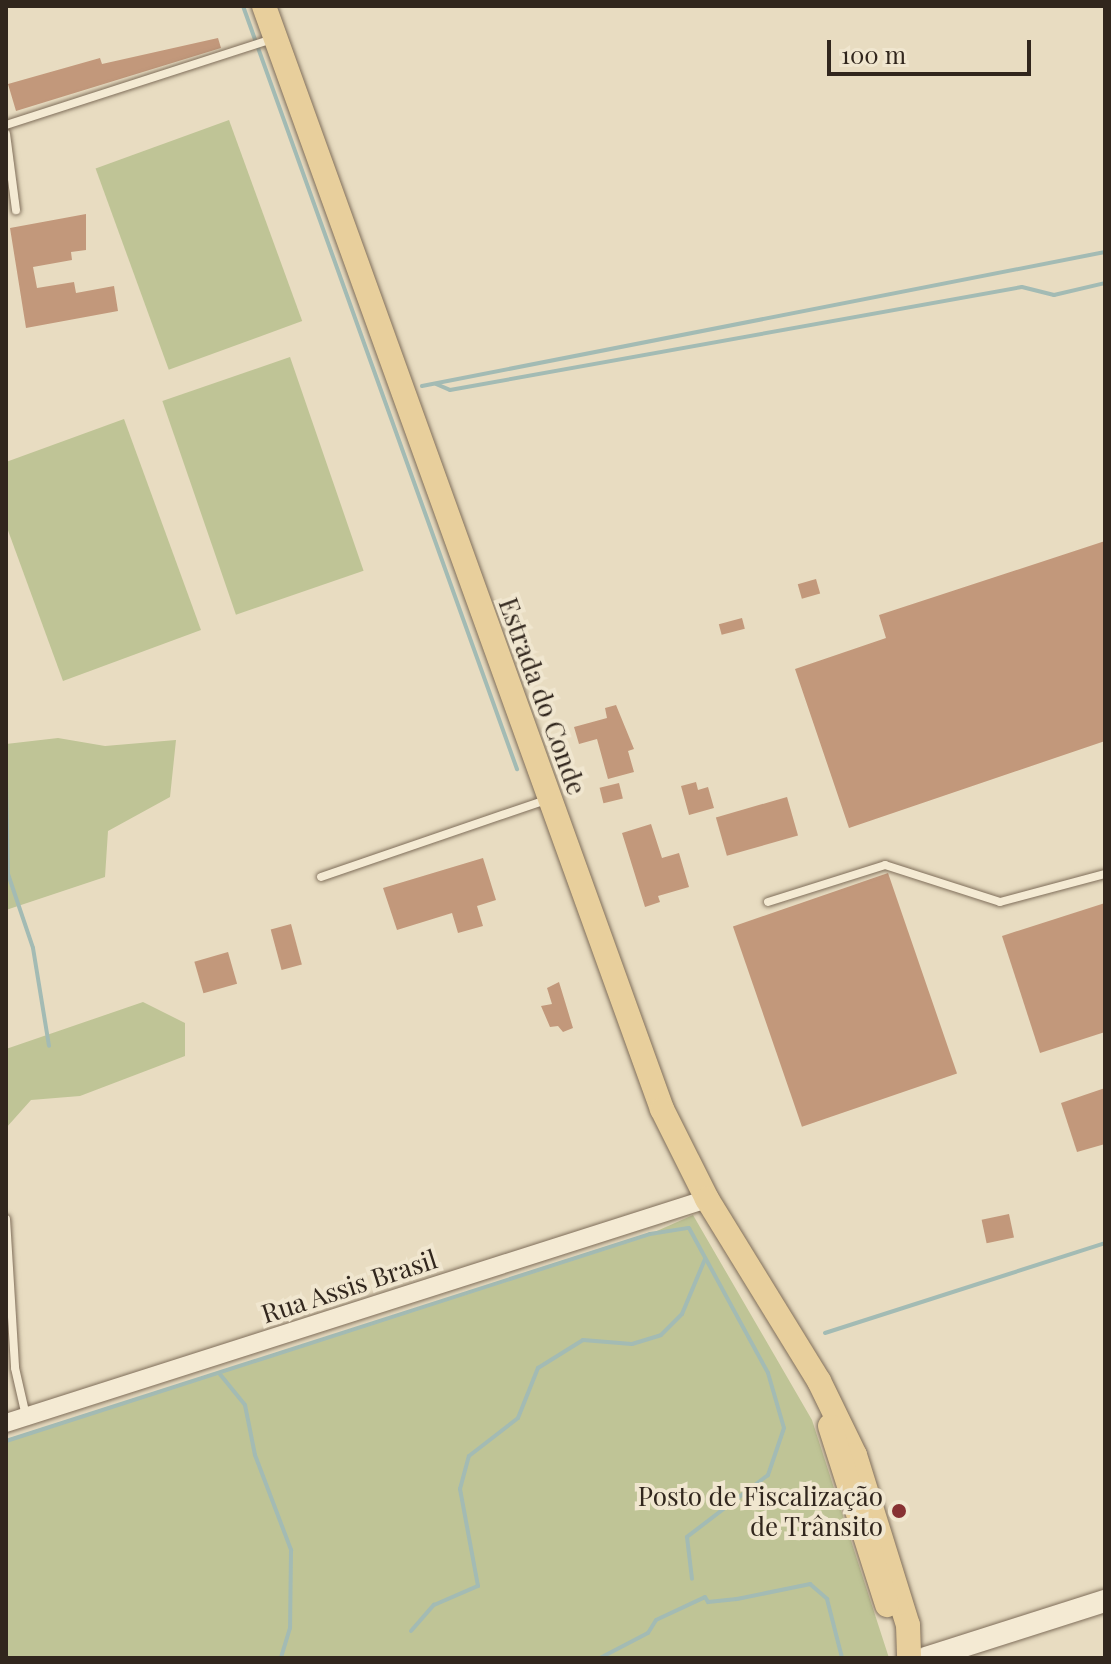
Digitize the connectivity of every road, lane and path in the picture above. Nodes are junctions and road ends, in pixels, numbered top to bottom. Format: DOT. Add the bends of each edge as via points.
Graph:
graph roads {
  1 [pos="264,6"];
  2 [pos="268,40"];
  3 [pos="6,125"];
  4 [pos="6,134"];
  5 [pos="16,210"];
  6 [pos="550,799"];
  7 [pos="1105,874"];
  8 [pos="321,877"];
  9 [pos="768,902"];
  10 [pos="707,1199"];
  11 [pos="6,1219"];
  12 [pos="10,1369"];
  13 [pos="27,1417"];
  14 [pos="6,1423"];
  15 [pos="1105,1601"];
  16 [pos="908,1658"];
  17 [pos="926,1658"];
  1 -- 2 [label="main road, Estrada do Conde"];
  2 -- 3 [label="lane"];
  2 -- 6 [label="main road, Estrada do Conde"];
  4 -- 5 [label="lane"];
  6 -- 8 [label="lane"];
  6 -- 10 [label="main road, Estrada do Conde" via="662,1109"];
  7 -- 9 [label="lane" via="1000,902 885,865"];
  10 -- 13 [label="street, Rua Assis Brasil"];
  10 -- 16 [label="main road, Estrada do Conde" via="819,1381 839,1460"];
  11 -- 12 [label="lane"];
  12 -- 13 [label="lane"];
  13 -- 14 [label="street, Rua Assis Brasil"];
  15 -- 17 [label="main road"];
}
